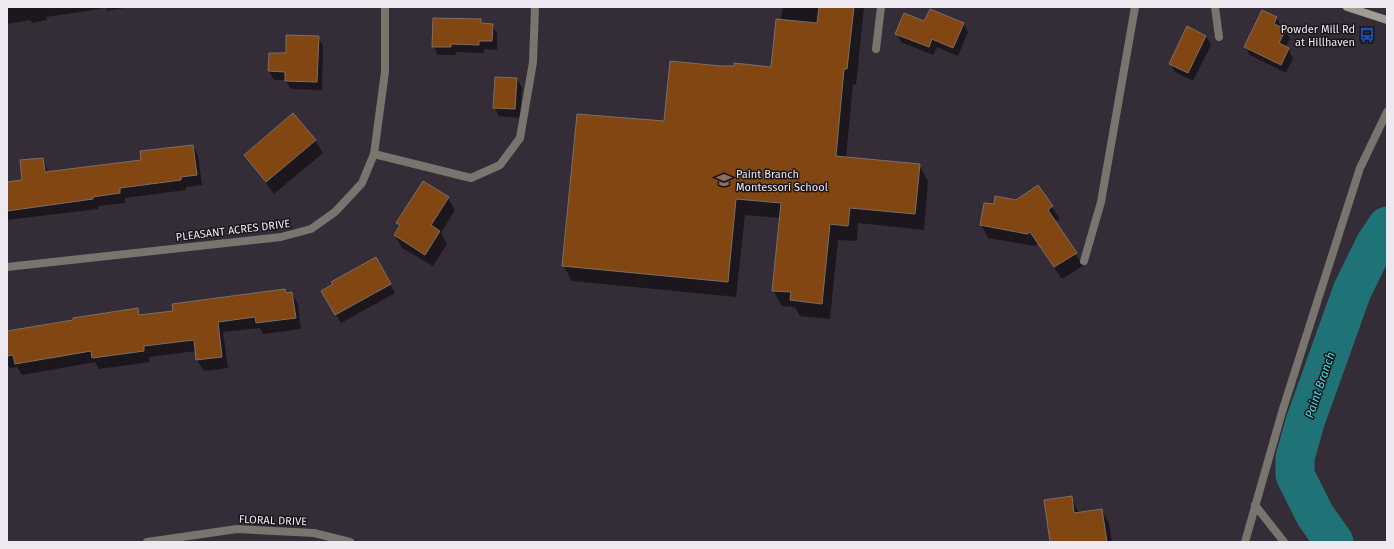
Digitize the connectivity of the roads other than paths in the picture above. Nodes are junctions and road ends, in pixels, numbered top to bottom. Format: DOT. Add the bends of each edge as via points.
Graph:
graph roads {
  1 [pos="385,7"];
  2 [pos="535,7"];
  3 [pos="881,7"];
  4 [pos="1135,7"];
  5 [pos="1215,7"];
  6 [pos="1347,7"];
  7 [pos="1387,20"];
  8 [pos="1220,37"];
  9 [pos="876,49"];
  10 [pos="1387,112"];
  11 [pos="374,154"];
  12 [pos="1084,260"];
  13 [pos="7,267"];
  14 [pos="1255,505"];
  15 [pos="147,542"];
  16 [pos="350,542"];
  17 [pos="1245,542"];
  18 [pos="1284,542"];
  1 -- 11 [label="street, PLEASANT ACRES DRIVE" via="385,72"];
  2 -- 11 [label="street" via="533,62 520,138 500,165 471,178"];
  3 -- 9 [label="street"];
  4 -- 12 [label="street" via="1102,202"];
  5 -- 8 [label="street"];
  6 -- 7 [label="main road"];
  10 -- 14 [label="street" via="1360,168"];
  11 -- 13 [label="street, PLEASANT ACRES DRIVE" via="362,183 334,212 311,229 281,237"];
  14 -- 17 [label="street"];
  14 -- 18 [label="street"];
  15 -- 16 [label="street, FLORAL DRIVE" via="237,529 314,533"];
}
